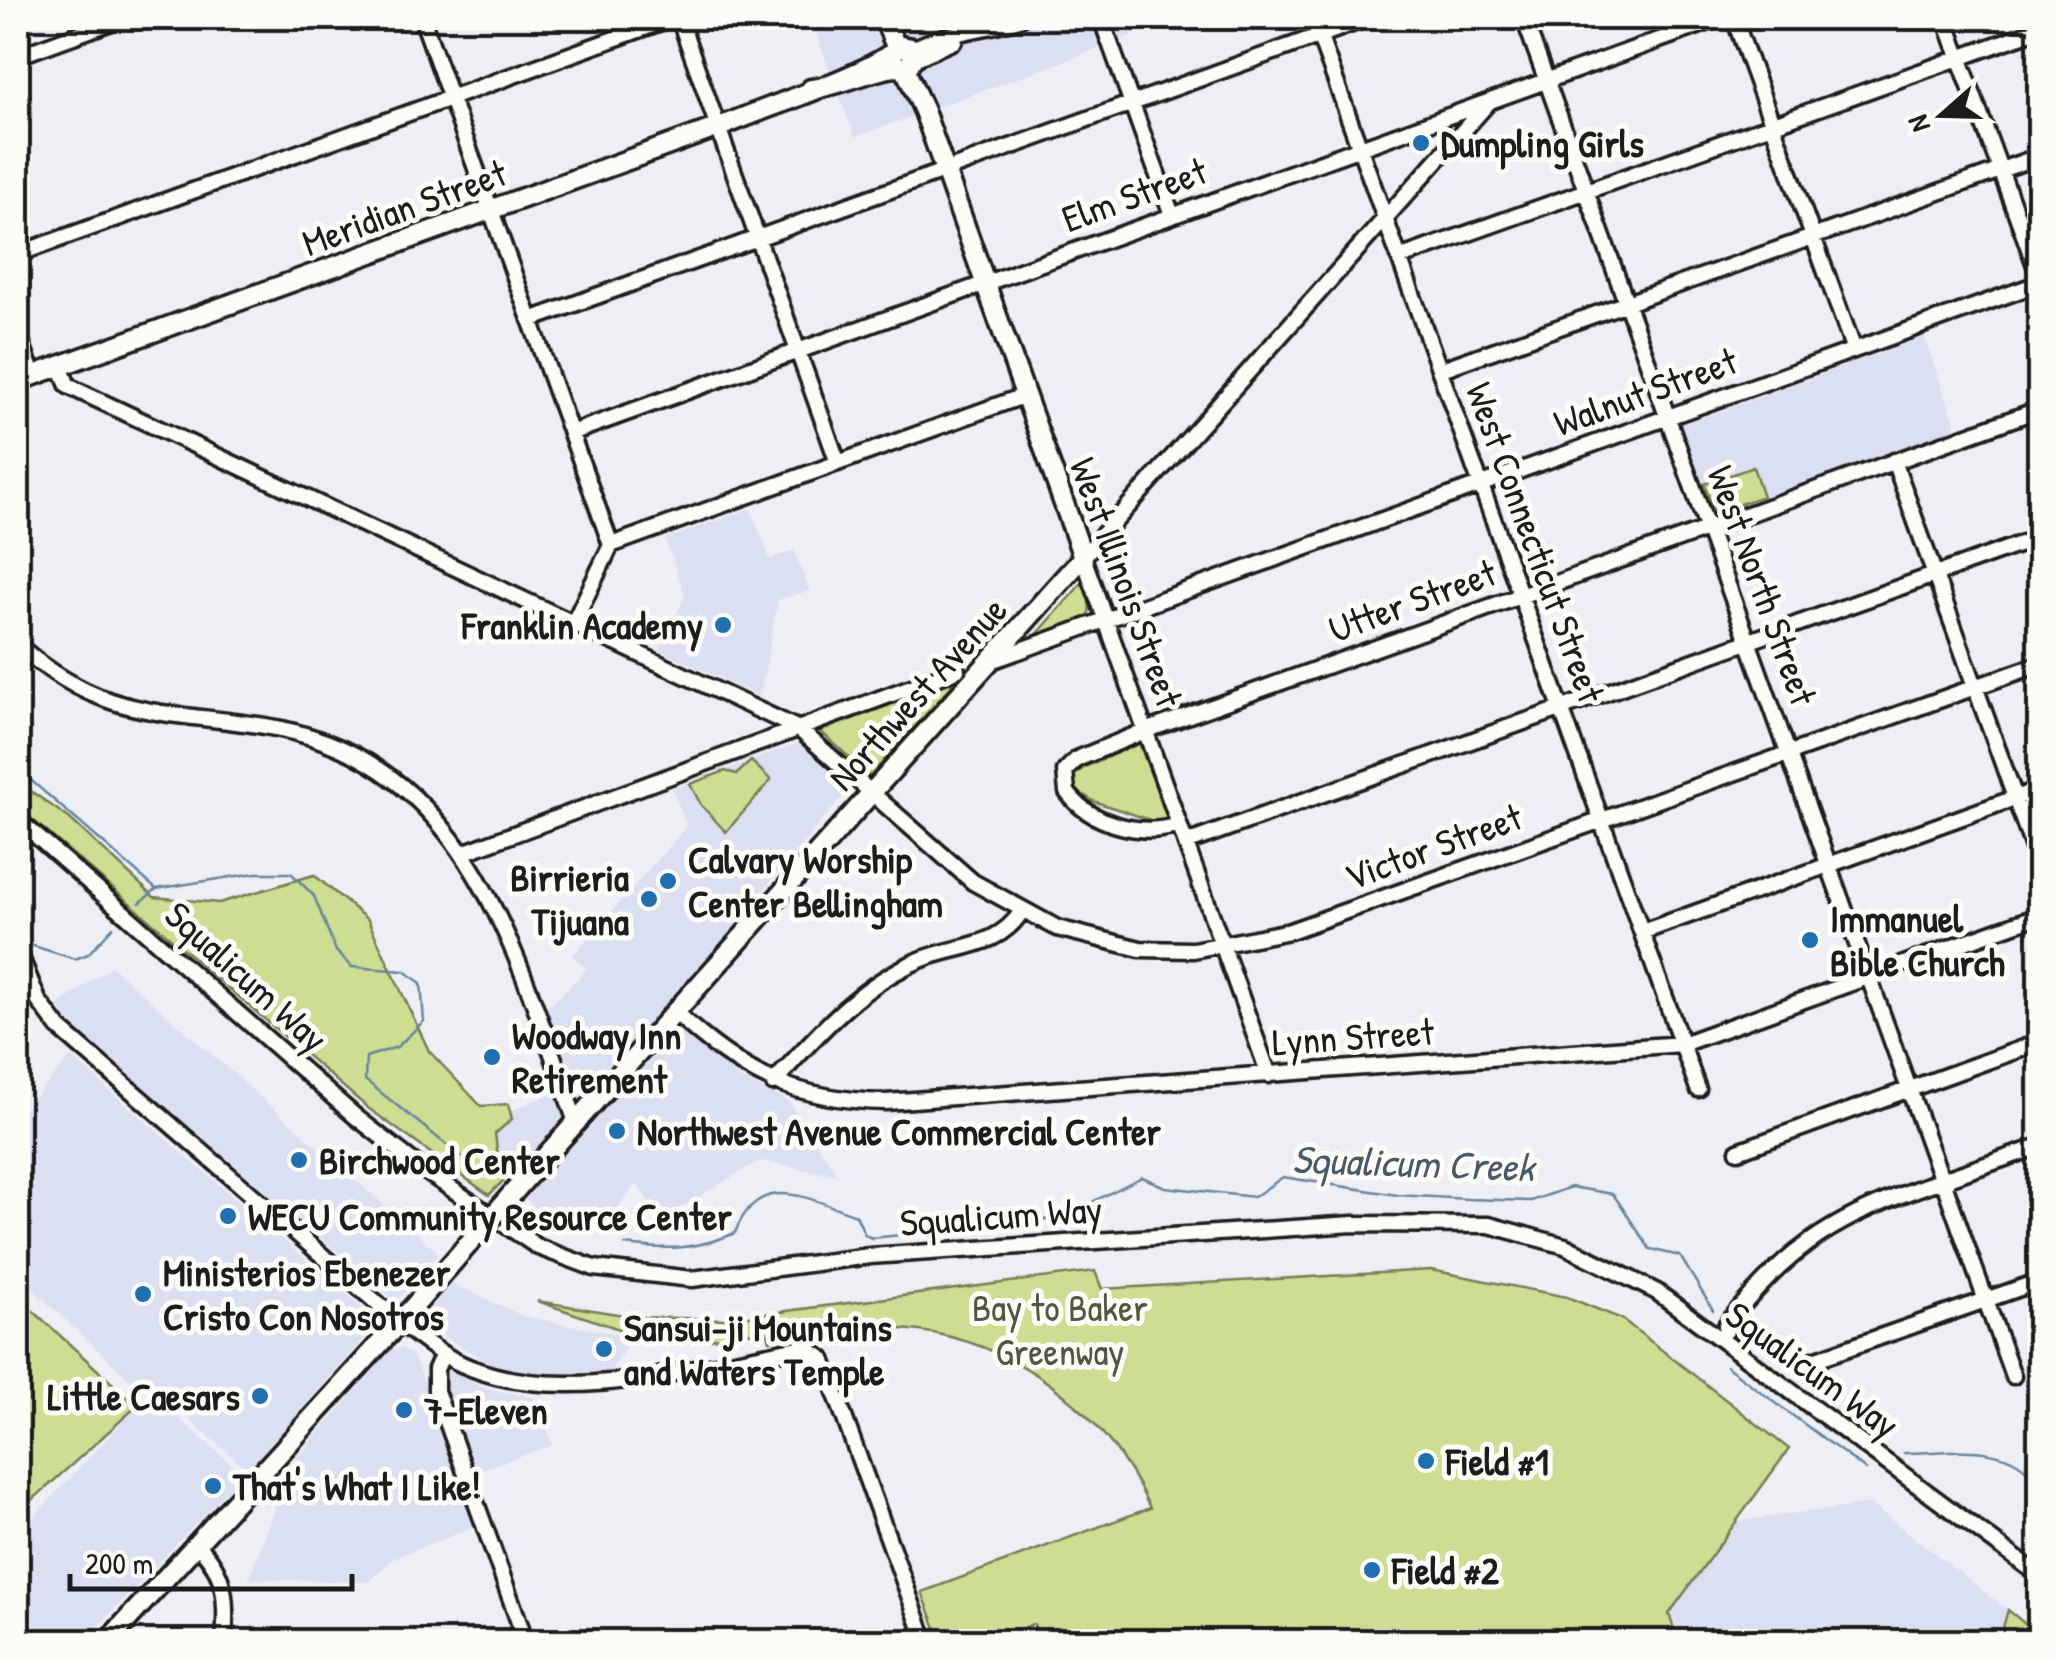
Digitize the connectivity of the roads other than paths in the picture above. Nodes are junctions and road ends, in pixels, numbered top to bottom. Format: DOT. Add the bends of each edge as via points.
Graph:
graph roads {
  1 [pos="123,18"];
  2 [pos="422,18"];
  3 [pos="675,18"];
  4 [pos="884,18"];
  5 [pos="892,18"];
  6 [pos="1022,18"];
  7 [pos="1101,18"];
  8 [pos="1312,18"];
  9 [pos="1368,18"];
  10 [pos="1524,18"];
  11 [pos="1720,18"];
  12 [pos="1734,18"];
  13 [pos="1946,18"];
  14 [pos="2040,28"];
  15 [pos="1319,35"];
  16 [pos="18,56"];
  17 [pos="905,57"];
  18 [pos="1960,57"];
  19 [pos="1546,79"];
  20 [pos="451,98"];
  21 [pos="1492,98"];
  22 [pos="1132,103"];
  23 [pos="1772,124"];
  24 [pos="718,128"];
  25 [pos="1359,147"];
  26 [pos="2040,156"];
  27 [pos="945,170"];
  28 [pos="2000,170"];
  29 [pos="1586,191"];
  30 [pos="491,210"];
  31 [pos="1172,215"];
  32 [pos="1385,220"];
  33 [pos="1813,237"];
  34 [pos="758,238"];
  35 [pos="18,254"];
  36 [pos="1399,258"];
  37 [pos="2040,281"];
  38 [pos="985,282"];
  39 [pos="1627,303"];
  40 [pos="530,320"];
  41 [pos="18,332"];
  42 [pos="798,350"];
  43 [pos="1854,350"];
  44 [pos="60,366"];
  45 [pos="1440,370"];
  46 [pos="25,378"];
  47 [pos="1026,396"];
  48 [pos="2040,409"];
  49 [pos="1668,417"];
  50 [pos="571,433"];
  51 [pos="1894,461"];
  52 [pos="838,463"];
  53 [pos="1481,484"];
  54 [pos="1708,528"];
  55 [pos="2040,537"];
  56 [pos="611,545"];
  57 [pos="1083,557"];
  58 [pos="1934,574"];
  59 [pos="1520,596"];
  60 [pos="1106,620"];
  61 [pos="574,622"];
  62 [pos="1748,641"];
  63 [pos="18,644"];
  64 [pos="989,662"];
  65 [pos="2040,664"];
  66 [pos="957,670"];
  67 [pos="1975,687"];
  68 [pos="1561,708"];
  69 [pos="799,729"];
  70 [pos="1146,731"];
  71 [pos="1789,753"];
  72 [pos="2040,789"];
  73 [pos="871,793"];
  74 [pos="2015,798"];
  75 [pos="18,820"];
  76 [pos="1602,820"];
  77 [pos="1179,825"];
  78 [pos="1186,843"];
  79 [pos="466,852"];
  80 [pos="1829,865"];
  81 [pos="2040,866"];
  82 [pos="1021,912"];
  83 [pos="2040,916"];
  84 [pos="1642,932"];
  85 [pos="1223,947"];
  86 [pos="18,950"];
  87 [pos="1869,976"];
  88 [pos="675,1012"];
  89 [pos="2040,1042"];
  90 [pos="1682,1044"];
  91 [pos="1268,1075"];
  92 [pos="773,1082"];
  93 [pos="1910,1089"];
  94 [pos="1698,1090"];
  95 [pos="576,1122"];
  96 [pos="2040,1146"];
  97 [pos="1738,1151"];
  98 [pos="1942,1180"];
  99 [pos="2040,1282"];
  100 [pos="1986,1300"];
  101 [pos="400,1322"];
  102 [pos="1723,1336"];
  103 [pos="444,1354"];
  104 [pos="1810,1361"];
  105 [pos="2013,1376"];
  106 [pos="198,1546"];
  107 [pos="2040,1576"];
  108 [pos="107,1642"];
  109 [pos="224,1642"];
  110 [pos="526,1642"];
  111 [pos="926,1642"];
  1 -- 16 [label="street"];
  2 -- 20 [label="street"];
  3 -- 20 [label="street"];
  3 -- 24 [label="street"];
  4 -- 17 [label="main road, West Illinois Street"];
  5 -- 17 [label="main road, West Illinois Street"];
  6 -- 17 [label="street, Meridian Street"];
  7 -- 22 [label="street"];
  8 -- 15 [label="street, West Connecticut Street"];
  9 -- 15 [label="street"];
  10 -- 19 [label="street, West North Street"];
  11 -- 19 [label="street, Elm Street"];
  12 -- 23 [label="street"];
  13 -- 18 [label="street"];
  14 -- 18 [label="street"];
  15 -- 22 [label="street"];
  15 -- 25 [label="street, West Connecticut Street"];
  17 -- 24 [label="main road, Meridian Street"];
  17 -- 27 [label="main road, West Illinois Street"];
  18 -- 23 [label="street"];
  18 -- 28 [label="street"];
  19 -- 21 [label="street, Elm Street"];
  19 -- 29 [label="street, West North Street"];
  20 -- 30 [label="street"];
  20 -- 35 [label="street"];
  21 -- 25 [label="street, Elm Street"];
  21 -- 32 [label="street, Northwest Avenue"];
  22 -- 27 [label="street"];
  22 -- 31 [label="street"];
  23 -- 29 [label="street"];
  23 -- 33 [label="street"];
  24 -- 30 [label="main road, Meridian Street"];
  24 -- 34 [label="street"];
  25 -- 31 [label="street, Elm Street"];
  25 -- 32 [label="street, West Connecticut Street"];
  26 -- 28 [label="street"];
  27 -- 34 [label="street"];
  27 -- 38 [label="main road, West Illinois Street"];
  28 -- 33 [label="street"];
  28 -- 37 [label="street"];
  29 -- 36 [label="street"];
  29 -- 39 [label="street, West North Street"];
  30 -- 40 [label="street"];
  30 -- 44 [label="main road, Meridian Street"];
  31 -- 38 [label="street, Elm Street"];
  32 -- 36 [label="street, West Connecticut Street"];
  32 -- 57 [label="street, Northwest Avenue"];
  33 -- 39 [label="street"];
  33 -- 43 [label="street"];
  34 -- 40 [label="street"];
  34 -- 42 [label="street"];
  36 -- 45 [label="street, West Connecticut Street"];
  37 -- 43 [label="street, Walnut Street"];
  38 -- 42 [label="street, Elm Street"];
  38 -- 47 [label="main road, West Illinois Street"];
  39 -- 45 [label="street"];
  39 -- 49 [label="street, West North Street"];
  40 -- 50 [label="street"];
  41 -- 46 [label="street"];
  42 -- 50 [label="street, Elm Street"];
  42 -- 52 [label="street"];
  43 -- 49 [label="street, Walnut Street"];
  44 -- 46 [label="main road, Meridian Street"];
  44 -- 61 [label="street, Victor Street" via="68,386"];
  45 -- 53 [label="street, West Connecticut Street"];
  47 -- 52 [label="street"];
  47 -- 57 [label="main road, West Illinois Street"];
  48 -- 51 [label="street, Utter Street"];
  49 -- 53 [label="street, Walnut Street"];
  49 -- 54 [label="street, West North Street"];
  50 -- 56 [label="street"];
  51 -- 54 [label="street, Utter Street"];
  51 -- 58 [label="street"];
  52 -- 56 [label="street"];
  53 -- 59 [label="street, West Connecticut Street"];
  53 -- 60 [label="street, Walnut Street"];
  54 -- 59 [label="street, Utter Street"];
  54 -- 62 [label="street, West North Street"];
  55 -- 58 [label="street"];
  56 -- 61 [label="street"];
  57 -- 60 [label="street, West Illinois Street"];
  57 -- 64 [label="main road, Northwest Avenue"];
  58 -- 62 [label="street"];
  58 -- 67 [label="street"];
  59 -- 68 [label="street, West Connecticut Street"];
  59 -- 70 [label="street, Utter Street"];
  60 -- 64 [label="street, Walnut Street"];
  60 -- 70 [label="street, West Illinois Street"];
  61 -- 69 [label="street, Victor Street"];
  62 -- 68 [label="street"];
  62 -- 71 [label="street, West North Street"];
  63 -- 79 [label="street" via="77,688 126,709 265,726 329,745 408,792"];
  64 -- 73 [label="main road, Northwest Avenue"];
  65 -- 67 [label="street, Victor Street"];
  66 -- 69 [label="street"];
  67 -- 71 [label="street, Victor Street"];
  67 -- 74 [label="street"];
  68 -- 76 [label="street, West Connecticut Street"];
  68 -- 78 [label="street"];
  69 -- 73 [label="street, Victor Street"];
  69 -- 79 [label="street"];
  70 -- 77 [label="street, West Illinois Street"];
  70 -- 77 [label="street, Utter Street" via="1072,762 1063,785 1078,806 1110,822 1146,830"];
  71 -- 76 [label="street, Victor Street"];
  71 -- 80 [label="street, West North Street"];
  72 -- 74 [label="street"];
  73 -- 82 [label="street, Victor Street" via="973,882"];
  73 -- 88 [label="main road, Northwest Avenue"];
  74 -- 80 [label="street"];
  74 -- 81 [label="street"];
  75 -- 102 [label="street, Squalicum Way" via="425,1171 538,1247 594,1268 692,1280 870,1256 1353,1224 1489,1225 1621,1270"];
  76 -- 84 [label="street, West Connecticut Street"];
  76 -- 85 [label="street, Victor Street" via="1290,931"];
  77 -- 78 [label="street, West Illinois Street"];
  78 -- 85 [label="street, West Illinois Street"];
  79 -- 95 [label="street" via="502,922"];
  80 -- 84 [label="street"];
  80 -- 87 [label="street, West North Street"];
  82 -- 85 [label="street, Victor Street" via="1097,941"];
  82 -- 92 [label="street" via="998,936 920,960 864,991"];
  83 -- 87 [label="street, Lynn Street"];
  84 -- 90 [label="street, West Connecticut Street"];
  85 -- 91 [label="street, West Illinois Street"];
  86 -- 101 [label="street" via="38,1000 59,1028"];
  87 -- 90 [label="street, Lynn Street"];
  87 -- 93 [label="street, West North Street"];
  88 -- 92 [label="street, Lynn Street" via="728,1059"];
  88 -- 95 [label="main road, Northwest Avenue"];
  89 -- 93 [label="street"];
  90 -- 91 [label="street, Lynn Street"];
  90 -- 94 [label="street, West Connecticut Street"];
  91 -- 92 [label="street, Lynn Street" via="886,1102 839,1100"];
  93 -- 97 [label="street"];
  93 -- 98 [label="street, West North Street"];
  95 -- 101 [label="main road, Northwest Avenue, bridge"];
  96 -- 98 [label="street"];
  98 -- 100 [label="street, West North Street"];
  98 -- 102 [label="street" via="1816,1233 1789,1254"];
  99 -- 100 [label="street"];
  100 -- 104 [label="street"];
  100 -- 105 [label="street, West North Street"];
  101 -- 103 [label="street"];
  101 -- 106 [label="main road, Northwest Avenue"];
  102 -- 107 [label="street, Squalicum Way"];
  103 -- 110 [label="street" via="436,1392"];
  103 -- 111 [label="street" via="475,1370 575,1386 805,1347 814,1351"];
  106 -- 108 [label="main road, Northwest Avenue"];
  106 -- 109 [label="street" via="224,1583"];
}
